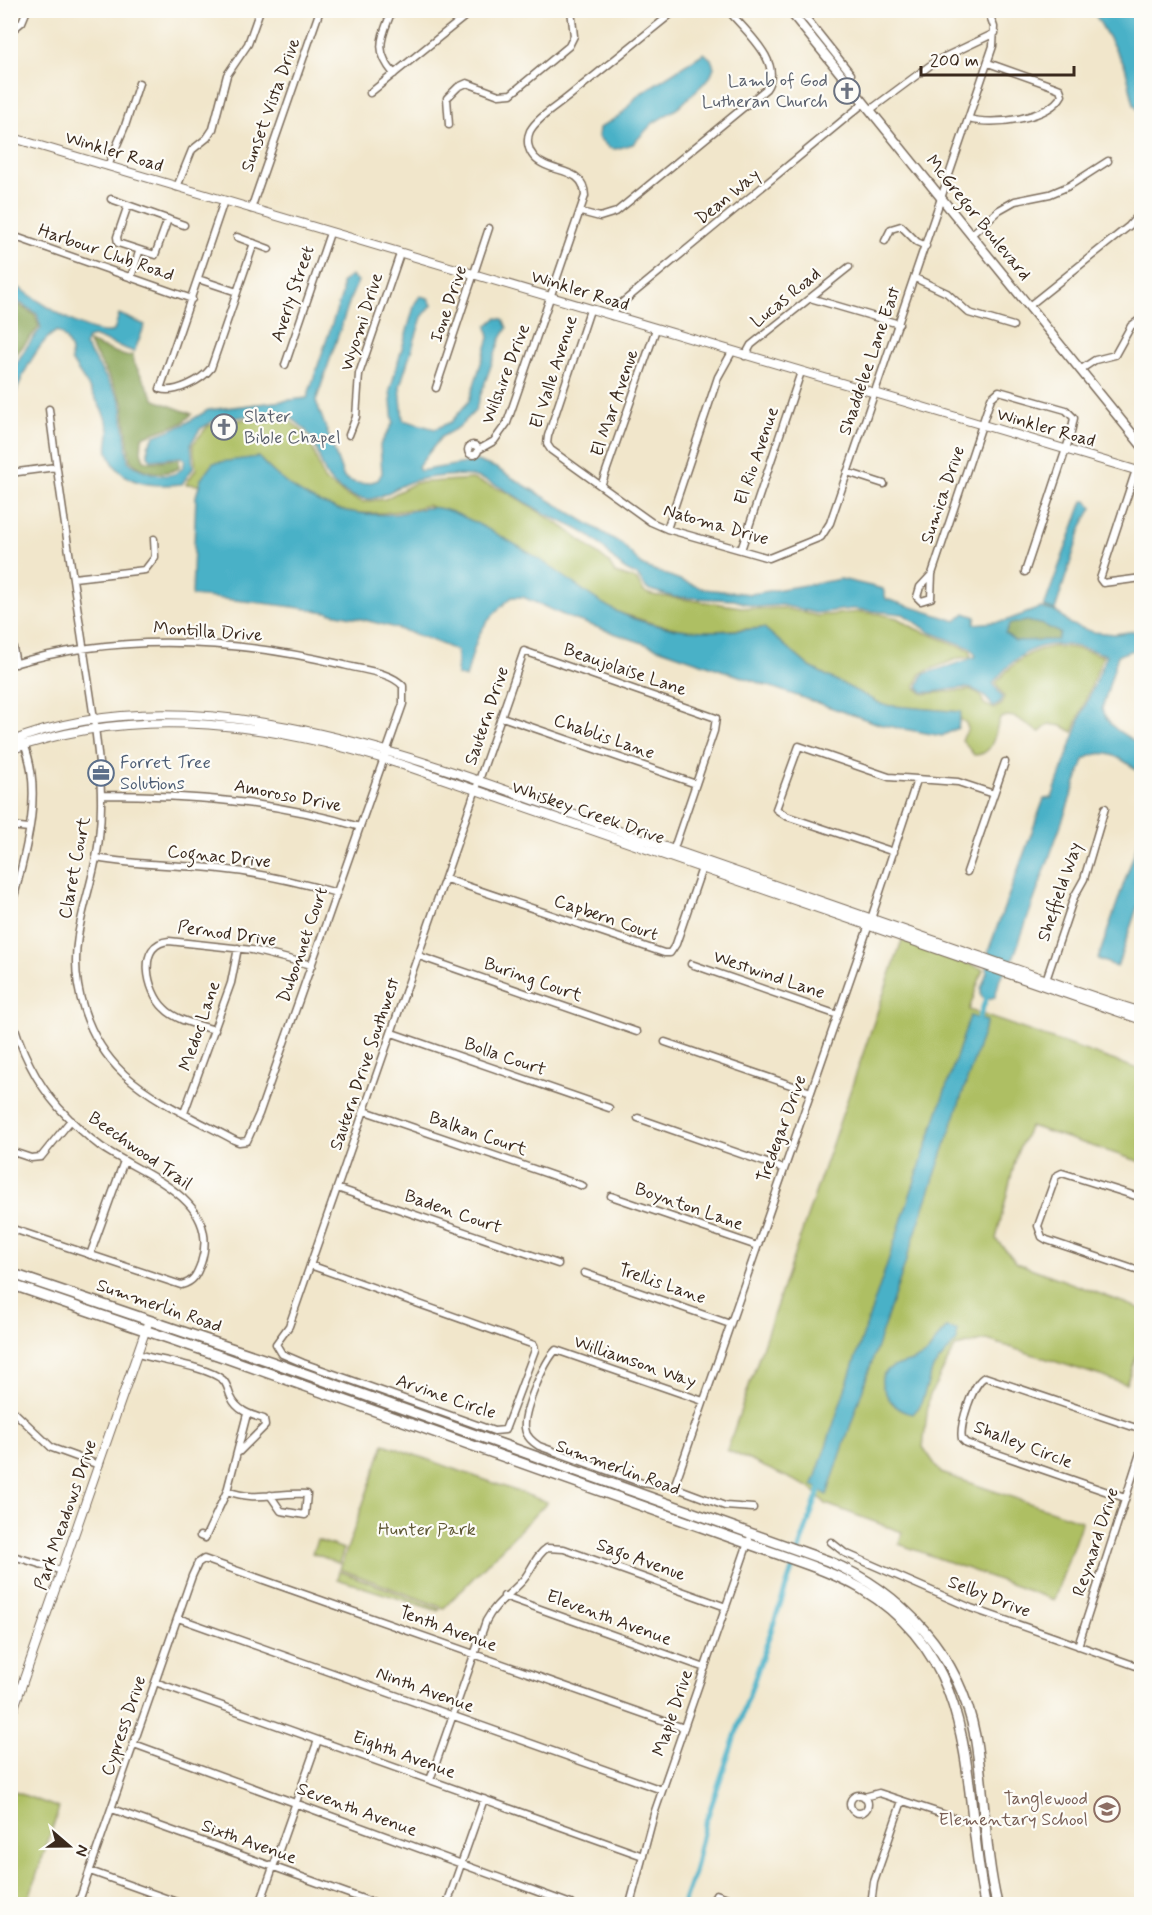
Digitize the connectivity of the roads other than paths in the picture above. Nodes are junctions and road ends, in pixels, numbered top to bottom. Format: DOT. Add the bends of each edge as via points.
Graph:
graph roads {
  1 [pos="27,10"];
  2 [pos="260,10"];
  3 [pos="320,10"];
  4 [pos="392,10"];
  5 [pos="473,10"];
  6 [pos="571,10"];
  7 [pos="676,10"];
  8 [pos="728,10"];
  9 [pos="789,10"];
  10 [pos="800,10"];
  11 [pos="988,10"];
  12 [pos="10,32"];
  13 [pos="995,33"];
  14 [pos="988,63"];
  15 [pos="394,74"];
  16 [pos="845,79"];
  17 [pos="139,83"];
  18 [pos="370,93"];
  19 [pos="867,106"];
  20 [pos="969,119"];
  21 [pos="449,125"];
  22 [pos="10,136"];
  23 [pos="1108,161"];
  24 [pos="108,166"];
  25 [pos="177,187"];
  26 [pos="111,199"];
  27 [pos="942,199"];
  28 [pos="224,201"];
  29 [pos="128,205"];
  30 [pos="251,209"];
  31 [pos="1142,211"];
  32 [pos="581,212"];
  33 [pos="168,219"];
  34 [pos="184,225"];
  35 [pos="489,228"];
  36 [pos="330,233"];
  37 [pos="971,235"];
  38 [pos="10,236"];
  39 [pos="237,237"];
  40 [pos="885,241"];
  41 [pos="254,243"];
  42 [pos="926,246"];
  43 [pos="269,249"];
  44 [pos="140,252"];
  45 [pos="400,254"];
  46 [pos="849,267"];
  47 [pos="474,276"];
  48 [pos="130,277"];
  49 [pos="915,278"];
  50 [pos="198,279"];
  51 [pos="237,292"];
  52 [pos="192,298"];
  53 [pos="550,298"];
  54 [pos="810,298"];
  55 [pos="1029,306"];
  56 [pos="590,310"];
  57 [pos="612,316"];
  58 [pos="1142,318"];
  59 [pos="899,324"];
  60 [pos="1014,326"];
  61 [pos="656,329"];
  62 [pos="732,352"];
  63 [pos="745,356"];
  64 [pos="285,365"];
  65 [pos="1080,370"];
  66 [pos="801,372"];
  67 [pos="436,388"];
  68 [pos="875,394"];
  69 [pos="49,409"];
  70 [pos="982,426"];
  71 [pos="350,435"];
  72 [pos="547,444"];
  73 [pos="1142,446"];
  74 [pos="478,450"];
  75 [pos="1066,450"];
  76 [pos="56,466"];
  77 [pos="1139,471"];
  78 [pos="847,472"];
  79 [pos="10,473"];
  80 [pos="884,484"];
  81 [pos="601,486"];
  82 [pos="667,530"];
  83 [pos="826,533"];
  84 [pos="154,539"];
  85 [pos="741,550"];
  86 [pos="1025,572"];
  87 [pos="932,574"];
  88 [pos="74,578"];
  89 [pos="1142,578"];
  90 [pos="10,632"];
  91 [pos="84,648"];
  92 [pos="524,651"];
  93 [pos="13,664"];
  94 [pos="401,684"];
  95 [pos="502,717"];
  96 [pos="95,723"];
  97 [pos="23,741"];
  98 [pos="10,742"];
  99 [pos="10,750"];
  100 [pos="385,755"];
  101 [pos="1005,762"];
  102 [pos="916,780"];
  103 [pos="696,784"];
  104 [pos="479,787"];
  105 [pos="994,794"];
  106 [pos="102,795"];
  107 [pos="1105,808"];
  108 [pos="10,826"];
  109 [pos="360,827"];
  110 [pos="29,828"];
  111 [pos="894,852"];
  112 [pos="672,854"];
  113 [pos="97,858"];
  114 [pos="702,868"];
  115 [pos="967,872"];
  116 [pos="446,879"];
  117 [pos="337,893"];
  118 [pos="12,901"];
  119 [pos="10,912"];
  120 [pos="870,922"];
  121 [pos="238,948"];
  122 [pos="419,956"];
  123 [pos="691,964"];
  124 [pos="312,965"];
  125 [pos="1045,982"];
  126 [pos="1142,1002"];
  127 [pos="10,1011"];
  128 [pos="838,1015"];
  129 [pos="1139,1015"];
  130 [pos="215,1030"];
  131 [pos="637,1032"];
  132 [pos="392,1033"];
  133 [pos="19,1040"];
  134 [pos="665,1041"];
  135 [pos="10,1043"];
  136 [pos="811,1092"];
  137 [pos="609,1108"];
  138 [pos="365,1111"];
  139 [pos="184,1113"];
  140 [pos="638,1118"];
  141 [pos="71,1120"];
  142 [pos="247,1141"];
  143 [pos="10,1151"];
  144 [pos="124,1161"];
  145 [pos="784,1169"];
  146 [pos="582,1186"];
  147 [pos="337,1188"];
  148 [pos="611,1196"];
  149 [pos="1142,1198"];
  150 [pos="10,1228"];
  151 [pos="757,1246"];
  152 [pos="90,1255"];
  153 [pos="558,1264"];
  154 [pos="310,1266"];
  155 [pos="1142,1272"];
  156 [pos="10,1273"];
  157 [pos="584,1273"];
  158 [pos="10,1284"];
  159 [pos="149,1320"];
  160 [pos="730,1324"];
  161 [pos="146,1330"];
  162 [pos="276,1344"];
  163 [pos="138,1354"];
  164 [pos="703,1401"];
  165 [pos="10,1408"];
  166 [pos="248,1414"];
  167 [pos="1142,1430"];
  168 [pos="1142,1447"];
  169 [pos="239,1452"];
  170 [pos="99,1465"];
  171 [pos="674,1487"];
  172 [pos="226,1491"];
  173 [pos="270,1496"];
  174 [pos="1125,1498"];
  175 [pos="753,1508"];
  176 [pos="751,1533"];
  177 [pos="200,1536"];
  178 [pos="831,1542"];
  179 [pos="748,1544"];
  180 [pos="10,1555"];
  181 [pos="202,1560"];
  182 [pos="62,1571"];
  183 [pos="504,1596"];
  184 [pos="726,1606"];
  185 [pos="178,1618"];
  186 [pos="1078,1646"];
  187 [pos="474,1654"];
  188 [pos="705,1668"];
  189 [pos="1142,1668"];
  190 [pos="155,1682"];
  191 [pos="453,1716"];
  192 [pos="10,1719"];
  193 [pos="684,1728"];
  194 [pos="318,1740"];
  195 [pos="134,1744"];
  196 [pos="430,1780"];
  197 [pos="662,1790"];
  198 [pos="864,1797"];
  199 [pos="484,1799"];
  200 [pos="902,1801"];
  201 [pos="296,1803"];
  202 [pos="112,1809"];
  203 [pos="985,1818"];
  204 [pos="973,1820"];
  205 [pos="643,1856"];
  206 [pos="462,1864"];
  207 [pos="273,1868"];
  208 [pos="90,1871"];
  209 [pos="78,1905"];
  210 [pos="182,1905"];
  211 [pos="260,1905"];
  212 [pos="376,1905"];
  213 [pos="447,1905"];
  214 [pos="571,1905"];
  215 [pos="630,1905"];
  216 [pos="712,1905"];
  217 [pos="745,1905"];
  218 [pos="871,1905"];
  219 [pos="985,1905"];
  220 [pos="997,1905"];
  1 -- 12 [label="street" via="22,22"];
  2 -- 25 [label="street" via="248,44 227,75 213,129 192,150"];
  3 -- 30 [label="street, Sunset Vista Drive"];
  4 -- 15 [label="street" via="380,51"];
  5 -- 15 [label="street"];
  6 -- 21 [label="street" via="574,36 565,50 511,94 462,84 447,98"];
  7 -- 32 [label="street, Wilshire Drive" via="529,133 528,145 537,160 580,179 585,196"];
  8 -- 32 [label="street" via="769,62 772,79 766,89 616,212 600,217"];
  9 -- 16 [label="main road, McGregor Boulevard"];
  10 -- 16 [label="street" via="851,74"];
  11 -- 13 [label="street"];
  13 -- 14 [label="street, Shaddelee Lane East"];
  13 -- 19 [label="street, Dean Way" via="936,61"];
  14 -- 20 [label="street, Shaddelee Lane East"];
  14 -- 20 [label="street" via="1060,89 1062,95 1051,107 1035,113 992,123"];
  15 -- 18 [label="street"];
  16 -- 19 [label="main road, McGregor Boulevard"];
  17 -- 24 [label="street"];
  19 -- 27 [label="main road, McGregor Boulevard"];
  19 -- 57 [label="street, Dean Way" via="618,306"];
  20 -- 27 [label="street, Shaddelee Lane East"];
  22 -- 24 [label="street, Winkler Road"];
  23 -- 37 [label="street" via="1069,186 1015,201"];
  24 -- 25 [label="street, Winkler Road"];
  25 -- 28 [label="street, Winkler Road"];
  26 -- 29 [label="street"];
  27 -- 37 [label="main road, McGregor Boulevard"];
  27 -- 42 [label="street, Shaddelee Lane East"];
  28 -- 30 [label="street, Winkler Road"];
  28 -- 50 [label="street"];
  29 -- 33 [label="street"];
  29 -- 44 [label="street" via="118,243"];
  30 -- 36 [label="street, Winkler Road"];
  31 -- 55 [label="street" via="1129,226"];
  32 -- 53 [label="street, Wilshire Drive"];
  33 -- 34 [label="street"];
  33 -- 44 [label="street" via="154,255"];
  35 -- 47 [label="street, Ione Drive"];
  36 -- 45 [label="street, Winkler Road"];
  36 -- 64 [label="street, Averly Street"];
  37 -- 55 [label="main road, McGregor Boulevard"];
  38 -- 48 [label="street, Harbour Club Road"];
  39 -- 41 [label="street"];
  40 -- 42 [label="street" via="891,229 901,226"];
  41 -- 43 [label="street"];
  41 -- 51 [label="street"];
  42 -- 49 [label="street, Shaddelee Lane East"];
  44 -- 48 [label="street"];
  45 -- 47 [label="street, Winkler Road"];
  45 -- 71 [label="street, Wyomi Drive" via="359,374 356,417"];
  46 -- 54 [label="street, Lucas Road"];
  47 -- 53 [label="street, Winkler Road"];
  47 -- 67 [label="street, Ione Drive"];
  48 -- 52 [label="street, Harbour Club Road"];
  49 -- 59 [label="street, Shaddelee Lane East"];
  49 -- 60 [label="street" via="948,293 969,313"];
  50 -- 51 [label="street"];
  50 -- 52 [label="street"];
  51 -- 52 [label="street" via="207,372 176,389 160,389"];
  53 -- 56 [label="street, Winkler Road"];
  53 -- 74 [label="street, Wilshire Drive" via="507,423 494,441"];
  54 -- 59 [label="street"];
  54 -- 63 [label="street, Lucas Road" via="751,345"];
  55 -- 65 [label="main road, McGregor Boulevard"];
  56 -- 57 [label="street, Winkler Road"];
  56 -- 72 [label="street, El Valle Avenue"];
  57 -- 61 [label="street, Winkler Road"];
  58 -- 65 [label="street" via="1128,329 1115,355 1095,360"];
  59 -- 68 [label="street, Shaddelee Lane East"];
  61 -- 62 [label="street, Winkler Road"];
  61 -- 81 [label="street, El Mar Avenue"];
  62 -- 63 [label="street, Winkler Road"];
  62 -- 82 [label="street" via="718,377"];
  63 -- 66 [label="street, Winkler Road"];
  65 -- 73 [label="main road, McGregor Boulevard"];
  66 -- 68 [label="street, Winkler Road"];
  66 -- 85 [label="street, El Rio Avenue"];
  68 -- 70 [label="street, Winkler Road"];
  68 -- 78 [label="street, Shaddelee Lane East"];
  69 -- 76 [label="street, Claret Court"];
  70 -- 75 [label="street, Winkler Road"];
  70 -- 75 [label="street, Sumica Drive" via="991,398 1005,391 1071,412 1074,423"];
  70 -- 87 [label="street, Sumica Drive"];
  72 -- 81 [label="street, Natoma Drive"];
  75 -- 77 [label="street, Winkler Road"];
  75 -- 86 [label="street"];
  76 -- 79 [label="street"];
  76 -- 88 [label="street, Claret Court"];
  77 -- 89 [label="street" via="1100,579 1112,584"];
  78 -- 80 [label="street"];
  78 -- 83 [label="street, Shaddelee Lane East"];
  81 -- 82 [label="street, Natoma Drive"];
  82 -- 85 [label="street, Natoma Drive"];
  83 -- 85 [label="street, Natoma Drive" via="774,556"];
  84 -- 88 [label="street" via="155,557 145,570"];
  88 -- 91 [label="street, Claret Court"];
  90 -- 93 [label="street"];
  91 -- 93 [label="street, Montilla Drive"];
  91 -- 94 [label="street, Montilla Drive" via="146,643 248,649 336,663"];
  91 -- 96 [label="street, Claret Court"];
  92 -- 95 [label="street, Sautern Drive"];
  92 -- 103 [label="street, Beaujolaise Lane" via="716,718"];
  94 -- 100 [label="street, Dubonnet Court" via="405,698"];
  95 -- 103 [label="street, Chablis Lane"];
  95 -- 104 [label="street, Sautern Drive"];
  96 -- 97 [label="street, Whiskey Creek Drive"];
  96 -- 100 [label="street, Whiskey Creek Drive" via="162,722 241,728"];
  96 -- 106 [label="street, Claret Court"];
  97 -- 98 [label="street, Whiskey Creek Drive"];
  97 -- 99 [label="street, Whiskey Creek Drive"];
  97 -- 110 [label="street" via="31,776"];
  100 -- 104 [label="street, Whiskey Creek Drive"];
  100 -- 109 [label="street, Dubonnet Court"];
  101 -- 105 [label="street"];
  102 -- 105 [label="street" via="958,782"];
  102 -- 111 [label="street, Tredegar Drive"];
  102 -- 111 [label="street" via="889,777 801,746 777,804 780,813"];
  103 -- 112 [label="street"];
  104 -- 112 [label="street, Whiskey Creek Drive"];
  104 -- 116 [label="street, Sautern Drive Southwest"];
  105 -- 115 [label="street"];
  106 -- 109 [label="street, Amoroso Drive" via="243,801"];
  106 -- 113 [label="street, Claret Court"];
  107 -- 125 [label="street, Sheffield Way" via="1084,879"];
  108 -- 110 [label="street"];
  109 -- 117 [label="street, Dubonnet Court"];
  110 -- 118 [label="street"];
  111 -- 120 [label="street, Tredegar Drive"];
  112 -- 114 [label="street, Whiskey Creek Drive"];
  112 -- 120 [label="street, Whiskey Creek Drive"];
  113 -- 117 [label="street, Cognac Drive" via="126,864 230,870"];
  113 -- 139 [label="street, Claret Court" via="76,957 86,1015 98,1041 120,1070"];
  114 -- 116 [label="street, Capbern Court" via="670,953"];
  114 -- 120 [label="street, Whiskey Creek Drive"];
  116 -- 122 [label="street, Sautern Drive Southwest"];
  117 -- 124 [label="street, Dubonnet Court"];
  118 -- 119 [label="street"];
  120 -- 125 [label="street, Whiskey Creek Drive"];
  120 -- 128 [label="street, Tredegar Drive"];
  121 -- 124 [label="street, Pernod Drive"];
  121 -- 130 [label="street, Medoc Lane"];
  121 -- 130 [label="street, Pernod Drive" via="164,941 153,946 148,957 154,992 165,1009"];
  122 -- 131 [label="street, Buring Court"];
  122 -- 132 [label="street, Sautern Drive Southwest"];
  123 -- 128 [label="street, Westwind Lane"];
  124 -- 142 [label="street, Dubonnet Court"];
  125 -- 129 [label="street, Whiskey Creek Drive"];
  126 -- 129 [label="street"];
  127 -- 133 [label="street, Beechwood Trail"];
  128 -- 136 [label="street, Tredegar Drive"];
  130 -- 139 [label="street, Medoc Lane"];
  132 -- 137 [label="street, Bolla Court"];
  132 -- 138 [label="street, Sautern Drive Southwest"];
  133 -- 135 [label="street"];
  133 -- 141 [label="street, Beechwood Trail" via="45,1090"];
  134 -- 136 [label="street"];
  136 -- 145 [label="street, Tredegar Drive"];
  138 -- 146 [label="street, Balkan Court"];
  138 -- 147 [label="street, Sautern Drive Southwest"];
  139 -- 142 [label="street, Claret Court" via="239,1142"];
  140 -- 145 [label="street"];
  141 -- 143 [label="street" via="44,1156 35,1159"];
  141 -- 144 [label="street, Beechwood Trail"];
  144 -- 152 [label="street"];
  144 -- 152 [label="street, Beechwood Trail" via="172,1187 190,1205 203,1235 204,1253 198,1271 187,1284 175,1284"];
  145 -- 151 [label="street, Tredegar Drive"];
  147 -- 153 [label="street, Baden Court"];
  147 -- 154 [label="street, Sautern Drive Southwest"];
  148 -- 151 [label="street, Boynton Lane"];
  149 -- 155 [label="street" via="1062,1173 1056,1176 1038,1226 1047,1240"];
  150 -- 152 [label="street, Beechwood Trail"];
  151 -- 160 [label="street, Tredegar Drive"];
  154 -- 162 [label="street, Sautern Drive Southwest" via="290,1326"];
  154 -- 162 [label="street, Arvine Circle" via="534,1345 509,1426 494,1431 293,1359 282,1354"];
  156 -- 159 [label="main road, Summerlin Road"];
  157 -- 160 [label="street, Trellis Lane"];
  158 -- 161 [label="main road, Summerlin Road"];
  159 -- 161 [label="street, Park Meadows Drive"];
  159 -- 176 [label="main road, Summerlin Road"];
  160 -- 164 [label="street, Tredegar Drive"];
  161 -- 163 [label="street, Park Meadows Drive"];
  161 -- 179 [label="main road, Summerlin Road"];
  163 -- 166 [label="street" via="219,1378 234,1402"];
  163 -- 170 [label="street, Park Meadows Drive"];
  164 -- 171 [label="street, Tredegar Drive"];
  164 -- 171 [label="street, Williamson Way" via="556,1350 545,1365 526,1416 525,1428 539,1446 642,1483"];
  165 -- 170 [label="street" via="52,1448"];
  166 -- 169 [label="street"];
  166 -- 169 [label="street" via="264,1419 266,1426"];
  167 -- 174 [label="street, Shalley Circle" via="985,1377 976,1385 961,1427 966,1443"];
  168 -- 174 [label="street, Reynard Drive"];
  169 -- 172 [label="street"];
  170 -- 182 [label="street, Park Meadows Drive"];
  171 -- 175 [label="street" via="725,1506"];
  172 -- 173 [label="street" via="246,1498"];
  172 -- 177 [label="street" via="206,1538"];
  173 -- 173 [label="street" via="307,1494 305,1515 281,1511"];
  174 -- 186 [label="street, Reynard Drive"];
  176 -- 179 [label="street, Maple Drive"];
  176 -- 203 [label="main road, Summerlin Road" via="847,1569 885,1592 936,1644 958,1684 975,1734"];
  178 -- 186 [label="street, Selby Drive" via="845,1553 944,1597"];
  179 -- 184 [label="street, Maple Drive"];
  179 -- 204 [label="main road, Summerlin Road" via="843,1579 875,1598 908,1627 934,1662 950,1694 961,1730"];
  180 -- 182 [label="street"];
  181 -- 185 [label="street, Cypress Drive" via="196,1566"];
  181 -- 187 [label="street, Tenth Avenue"];
  182 -- 192 [label="street, Park Meadows Drive"];
  183 -- 184 [label="street, Sago Avenue" via="523,1580 546,1549 553,1547"];
  183 -- 187 [label="street" via="492,1610"];
  183 -- 188 [label="street, Eleventh Avenue"];
  184 -- 188 [label="street, Maple Drive"];
  185 -- 190 [label="street, Cypress Drive"];
  185 -- 191 [label="street, Ninth Avenue"];
  186 -- 189 [label="street, Selby Drive"];
  187 -- 191 [label="street"];
  187 -- 193 [label="street, Tenth Avenue"];
  188 -- 193 [label="street, Maple Drive"];
  190 -- 194 [label="street, Eighth Avenue"];
  190 -- 195 [label="street, Cypress Drive"];
  191 -- 196 [label="street"];
  191 -- 197 [label="street, Ninth Avenue"];
  193 -- 197 [label="street, Maple Drive"];
  194 -- 196 [label="street, Eighth Avenue"];
  194 -- 201 [label="street"];
  195 -- 201 [label="street, Seventh Avenue"];
  195 -- 202 [label="street, Cypress Drive"];
  196 -- 199 [label="street, Eighth Avenue"];
  197 -- 205 [label="street, Maple Drive"];
  198 -- 200 [label="street" via="879,1793"];
  199 -- 205 [label="street, Eighth Avenue"];
  199 -- 206 [label="street"];
  200 -- 204 [label="street" via="961,1820"];
  200 -- 218 [label="street" via="874,1882"];
  201 -- 206 [label="street, Seventh Avenue"];
  201 -- 207 [label="street"];
  202 -- 207 [label="street, Sixth Avenue"];
  202 -- 208 [label="street, Cypress Drive"];
  203 -- 204 [label="street"];
  203 -- 220 [label="main road, Summerlin Road"];
  204 -- 219 [label="main road, Summerlin Road"];
  205 -- 215 [label="street, Maple Drive"];
  206 -- 213 [label="street"];
  206 -- 214 [label="street, Seventh Avenue"];
  207 -- 211 [label="street"];
  207 -- 212 [label="street, Sixth Avenue"];
  208 -- 209 [label="street, Cypress Drive"];
  208 -- 210 [label="street"];
  216 -- 217 [label="street" via="716,1894"];
}
